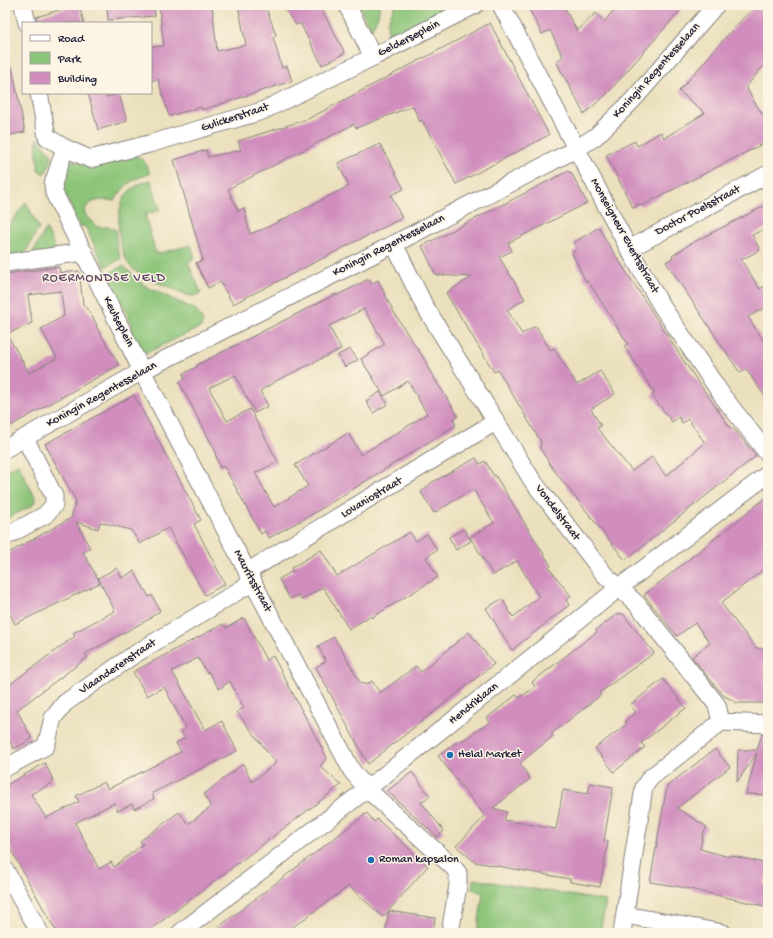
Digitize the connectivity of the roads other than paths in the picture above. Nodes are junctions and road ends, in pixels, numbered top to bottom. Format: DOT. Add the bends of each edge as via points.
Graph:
graph roads {
  1 [pos="23,5"];
  2 [pos="347,5"];
  3 [pos="475,5"];
  4 [pos="501,5"];
  5 [pos="716,5"];
  6 [pos="26,22"];
  7 [pos="373,57"];
  8 [pos="39,94"];
  9 [pos="65,148"];
  10 [pos="576,149"];
  11 [pos="768,174"];
  12 [pos="394,244"];
  13 [pos="629,249"];
  14 [pos="84,252"];
  15 [pos="5,263"];
  16 [pos="142,371"];
  17 [pos="495,422"];
  18 [pos="25,438"];
  19 [pos="5,449"];
  20 [pos="768,454"];
  21 [pos="768,474"];
  22 [pos="5,537"];
  23 [pos="250,577"];
  24 [pos="620,587"];
  25 [pos="721,722"];
  26 [pos="768,724"];
  27 [pos="5,768"];
  28 [pos="368,789"];
  29 [pos="5,870"];
  30 [pos="625,915"];
  31 [pos="40,933"];
  32 [pos="180,933"];
  33 [pos="450,933"];
  34 [pos="622,933"];
  35 [pos="723,933"];
  1 -- 6 [label="street"];
  2 -- 7 [label="street, Gelderseplein"];
  3 -- 7 [label="street, Gelderseplein"];
  4 -- 10 [label="street, Monseigneur Evertsstraat"];
  5 -- 10 [label="street, Koningin Regentesselaan" via="632,101 596,137"];
  7 -- 9 [label="street, Gulickerstraat" via="262,111 90,159"];
  8 -- 9 [label="street" via="47,137"];
  9 -- 14 [label="street, Keulseplein" via="52,184 54,193"];
  10 -- 12 [label="street, Koningin Regentesselaan"];
  10 -- 13 [label="street, Monseigneur Evertsstraat"];
  11 -- 13 [label="street, Doctor Poelsstraat"];
  12 -- 16 [label="street, Koningin Regentesselaan"];
  12 -- 17 [label="street, Vondelstraat" via="424,305"];
  13 -- 20 [label="street, Monseigneur Evertsstraat" via="661,305 696,358"];
  14 -- 15 [label="street"];
  14 -- 16 [label="street, Keulseplein"];
  16 -- 18 [label="street, Koningin Regentesselaan"];
  16 -- 23 [label="street, Mauritsstraat"];
  17 -- 23 [label="street, Lovaniostraat"];
  17 -- 24 [label="street, Vondelstraat" via="532,480 604,574"];
  18 -- 19 [label="street, Koningin Regentesselaan"];
  18 -- 22 [label="street" via="54,496 54,505 45,515"];
  21 -- 24 [label="street, Hendriklaan"];
  23 -- 27 [label="street, Vlaanderenstraat" via="65,703 53,718 46,746"];
  23 -- 28 [label="street, Mauritsstraat" via="352,771"];
  24 -- 25 [label="street, Vondelstraat" via="717,705"];
  24 -- 28 [label="street, Hendriklaan"];
  25 -- 26 [label="street"];
  25 -- 30 [label="street" via="650,778 644,787"];
  28 -- 32 [label="street, Hendriklaan"];
  28 -- 33 [label="street, Mauritsstraat" via="458,873"];
  29 -- 31 [label="street"];
  30 -- 34 [label="street"];
  30 -- 35 [label="street"];
}
